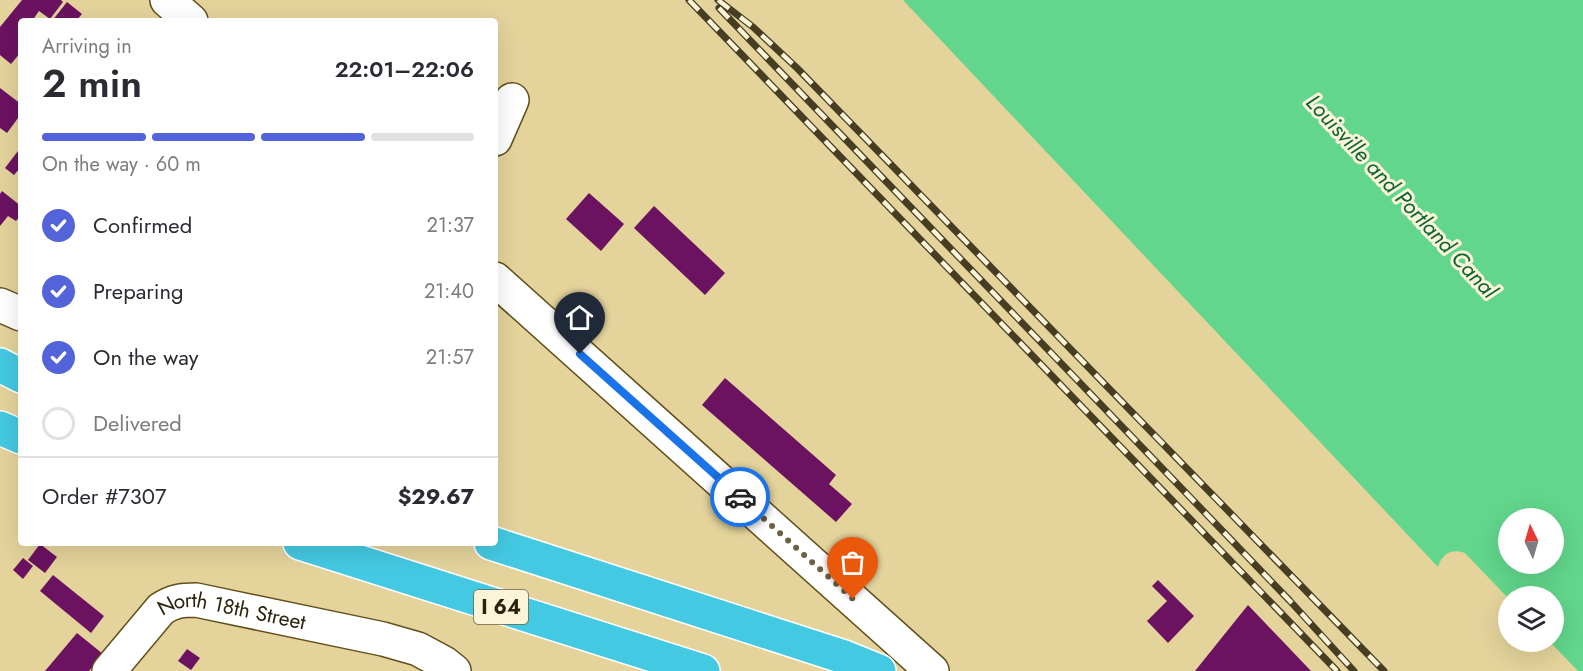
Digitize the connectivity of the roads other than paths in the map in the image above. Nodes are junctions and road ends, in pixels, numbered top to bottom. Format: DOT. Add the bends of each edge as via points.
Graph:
graph roads {
  1 [pos="167,0"];
  2 [pos="188,18"];
  3 [pos="512,100"];
  4 [pos="498,131"];
  5 [pos="498,282"];
  6 [pos="0,305"];
  7 [pos="18,313"];
  8 [pos="0,365"];
  9 [pos="18,374"];
  10 [pos="0,428"];
  11 [pos="18,436"];
  12 [pos="498,545"];
  13 [pos="309,546"];
  14 [pos="110,671"];
  15 [pos="454,671"];
  16 [pos="702,671"];
  17 [pos="879,671"];
  18 [pos="932,671"];
  1 -- 2 [label="street"];
  3 -- 4 [label="street"];
  5 -- 18 [label="street"];
  6 -- 7 [label="street"];
  8 -- 9 [label="highway"];
  10 -- 11 [label="highway"];
  12 -- 17 [label="highway"];
  13 -- 16 [label="highway, I 64"];
  14 -- 15 [label="street, North 18th Street" via="161,609 180,600 196,600 382,639 418,649"];
}
